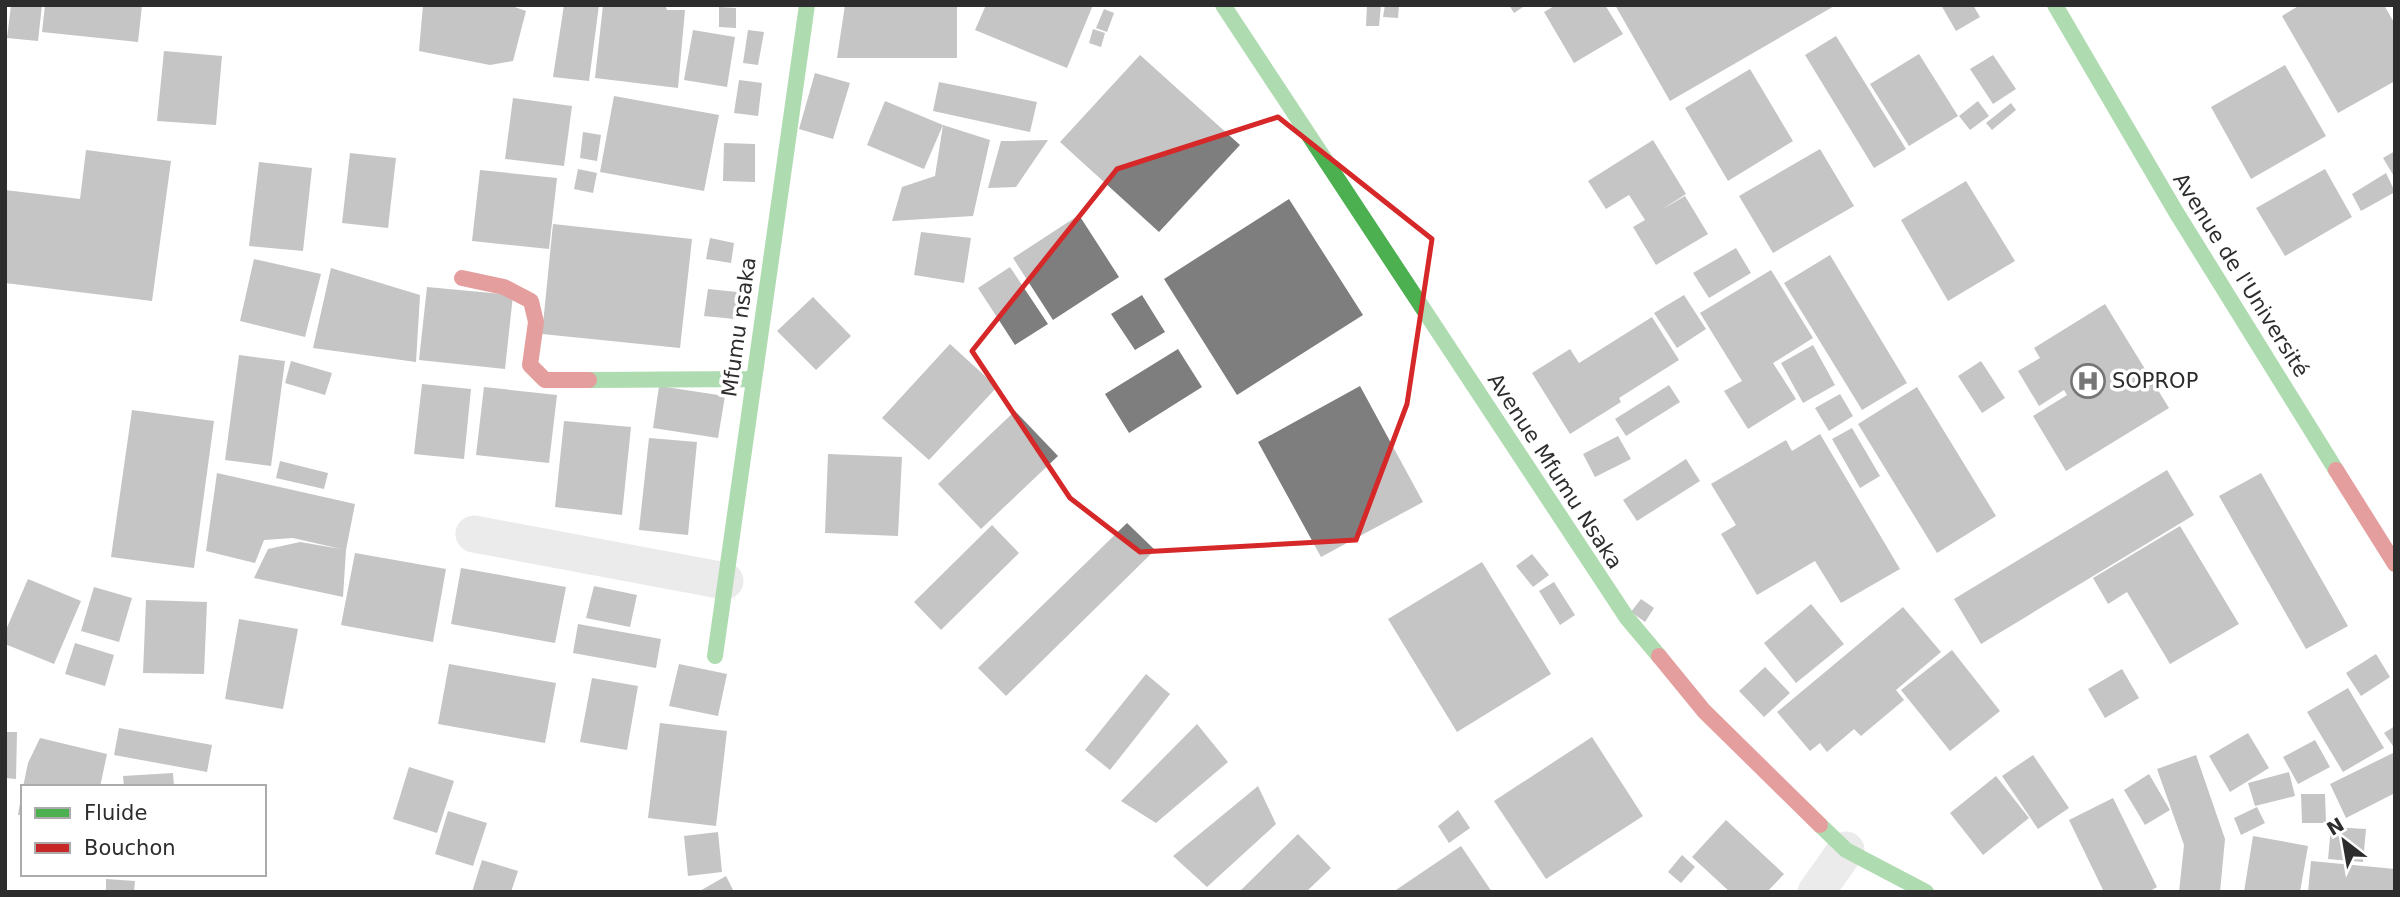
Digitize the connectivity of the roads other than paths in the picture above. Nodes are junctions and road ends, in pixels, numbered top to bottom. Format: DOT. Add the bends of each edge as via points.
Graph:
graph roads {
  1 [pos="807,5"];
  2 [pos="1223,5"];
  3 [pos="2055,5"];
  4 [pos="462,278"];
  5 [pos="752,379"];
  6 [pos="474,534"];
  7 [pos="2395,564"];
  8 [pos="725,581"];
  9 [pos="715,656"];
  10 [pos="1846,850"];
  11 [pos="1816,892"];
  12 [pos="1926,892"];
  1 -- 5 [label="street, Mfumu nsaka"];
  2 -- 10 [label="street, Avenue Mfumu Nsaka" via="1627,618 1704,711"];
  3 -- 7 [label="street, Avenue de l'Université" via="2176,212"];
  4 -- 5 [label="street" via="520,292 532,301 536,312 530,365 545,380"];
  5 -- 8 [label="street, Mfumu nsaka"];
  6 -- 8 [label="street"];
  8 -- 9 [label="street, Mfumu nsaka"];
  10 -- 11 [label="street"];
  10 -- 12 [label="street, Avenue Mfumu Nsaka"];
}
